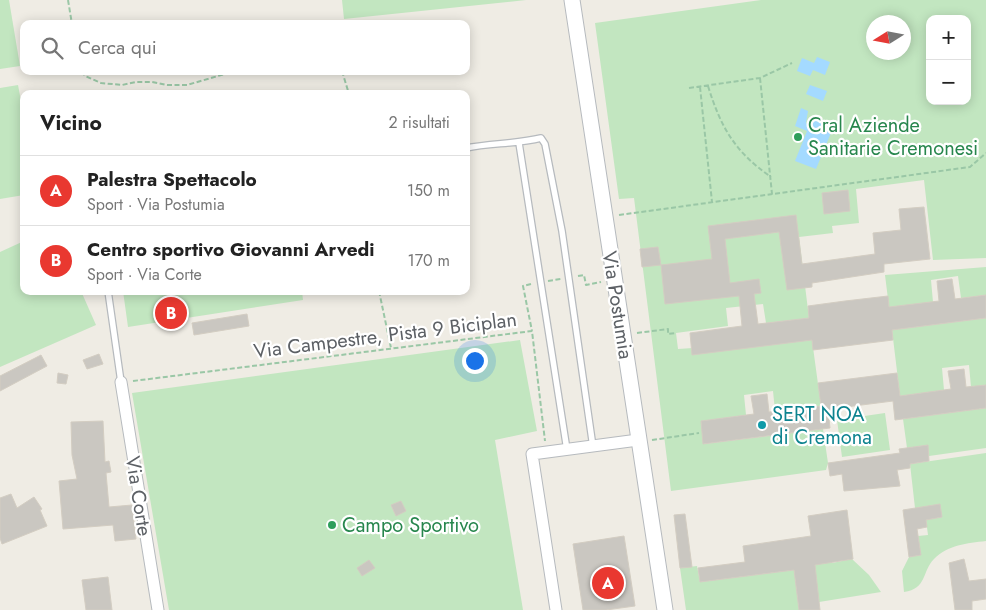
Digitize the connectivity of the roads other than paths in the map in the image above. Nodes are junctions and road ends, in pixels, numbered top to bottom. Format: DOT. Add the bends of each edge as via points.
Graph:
graph roads {
  1 [pos="572,0"];
  2 [pos="519,143"];
  3 [pos="470,147"];
  4 [pos="109,295"];
  5 [pos="121,382"];
  6 [pos="643,440"];
  7 [pos="593,447"];
  8 [pos="567,450"];
  9 [pos="158,610"];
  10 [pos="556,610"];
  11 [pos="665,610"];
  1 -- 6 [label="street, Via Postumia" via="622,335"];
  2 -- 3 [label="lane" via="500,142"];
  2 -- 7 [label="lane" via="541,138 545,144 562,231"];
  2 -- 8 [label="lane"];
  4 -- 5 [label="lane"];
  5 -- 9 [label="street, Via Corte"];
  6 -- 7 [label="street"];
  6 -- 11 [label="street, Via Postumia"];
  7 -- 8 [label="street"];
  8 -- 10 [label="street" via="532,454"];
}
